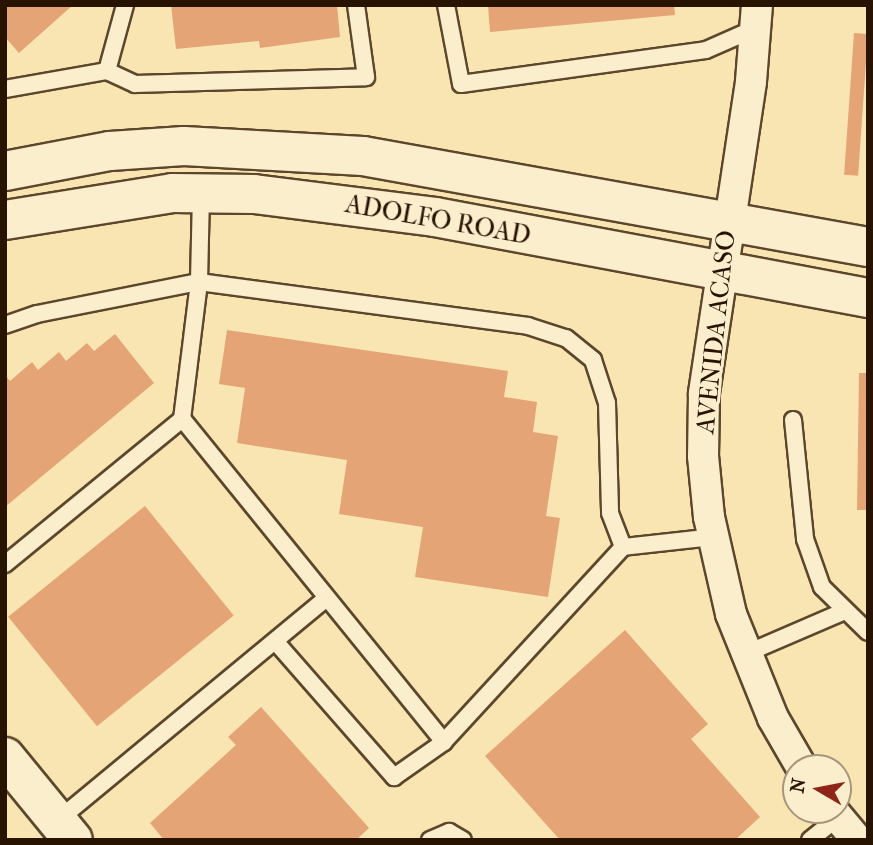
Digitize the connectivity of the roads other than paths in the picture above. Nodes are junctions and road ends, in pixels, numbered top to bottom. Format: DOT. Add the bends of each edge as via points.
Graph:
graph roads {
  1 [pos="125,5"];
  2 [pos="356,5"];
  3 [pos="446,5"];
  4 [pos="757,17"];
  5 [pos="107,71"];
  6 [pos="5,89"];
  7 [pos="5,171"];
  8 [pos="201,193"];
  9 [pos="5,220"];
  10 [pos="729,221"];
  11 [pos="868,247"];
  12 [pos="720,270"];
  13 [pos="199,282"];
  14 [pos="868,298"];
  15 [pos="5,325"];
  16 [pos="182,419"];
  17 [pos="793,420"];
  18 [pos="713,537"];
  19 [pos="623,547"];
  20 [pos="5,564"];
  21 [pos="327,598"];
  22 [pos="845,611"];
  23 [pos="868,632"];
  24 [pos="275,641"];
  25 [pos="745,654"];
  26 [pos="444,742"];
  27 [pos="794,754"];
  28 [pos="5,757"];
  29 [pos="838,824"];
  30 [pos="65,830"];
  31 [pos="430,840"];
  32 [pos="463,840"];
  33 [pos="810,840"];
  1 -- 5 [label="lane"];
  2 -- 5 [label="lane" via="366,77 135,84"];
  3 -- 4 [label="lane" via="461,84 706,50"];
  4 -- 10 [label="street, AVENIDA ACASO"];
  5 -- 6 [label="lane"];
  7 -- 10 [label="main road, ADOLFO ROAD" via="110,151 261,147 363,156"];
  8 -- 9 [label="main road, ADOLFO ROAD" via="125,198"];
  8 -- 12 [label="main road, ADOLFO ROAD" via="350,204"];
  8 -- 13 [label="lane"];
  10 -- 11 [label="main road, ADOLFO ROAD"];
  10 -- 12 [label="street, AVENIDA ACASO"];
  12 -- 14 [label="main road, ADOLFO ROAD"];
  12 -- 18 [label="street, AVENIDA ACASO" via="704,394 703,456"];
  13 -- 15 [label="lane" via="37,314"];
  13 -- 16 [label="lane"];
  13 -- 19 [label="lane" via="528,326 566,338 593,360 607,403 610,513"];
  16 -- 20 [label="lane"];
  16 -- 21 [label="lane"];
  17 -- 22 [label="lane" via="805,539 822,587"];
  18 -- 19 [label="lane"];
  18 -- 25 [label="street, AVENIDA ACASO"];
  19 -- 26 [label="lane"];
  21 -- 24 [label="lane"];
  21 -- 26 [label="lane"];
  22 -- 23 [label="lane"];
  22 -- 25 [label="lane"];
  24 -- 26 [label="lane" via="394,777"];
  24 -- 30 [label="lane"];
  25 -- 27 [label="street, AVENIDA ACASO"];
  28 -- 30 [label="main road"];
  29 -- 33 [label="lane"];
  31 -- 32 [label="lane" via="449,832"];
}
